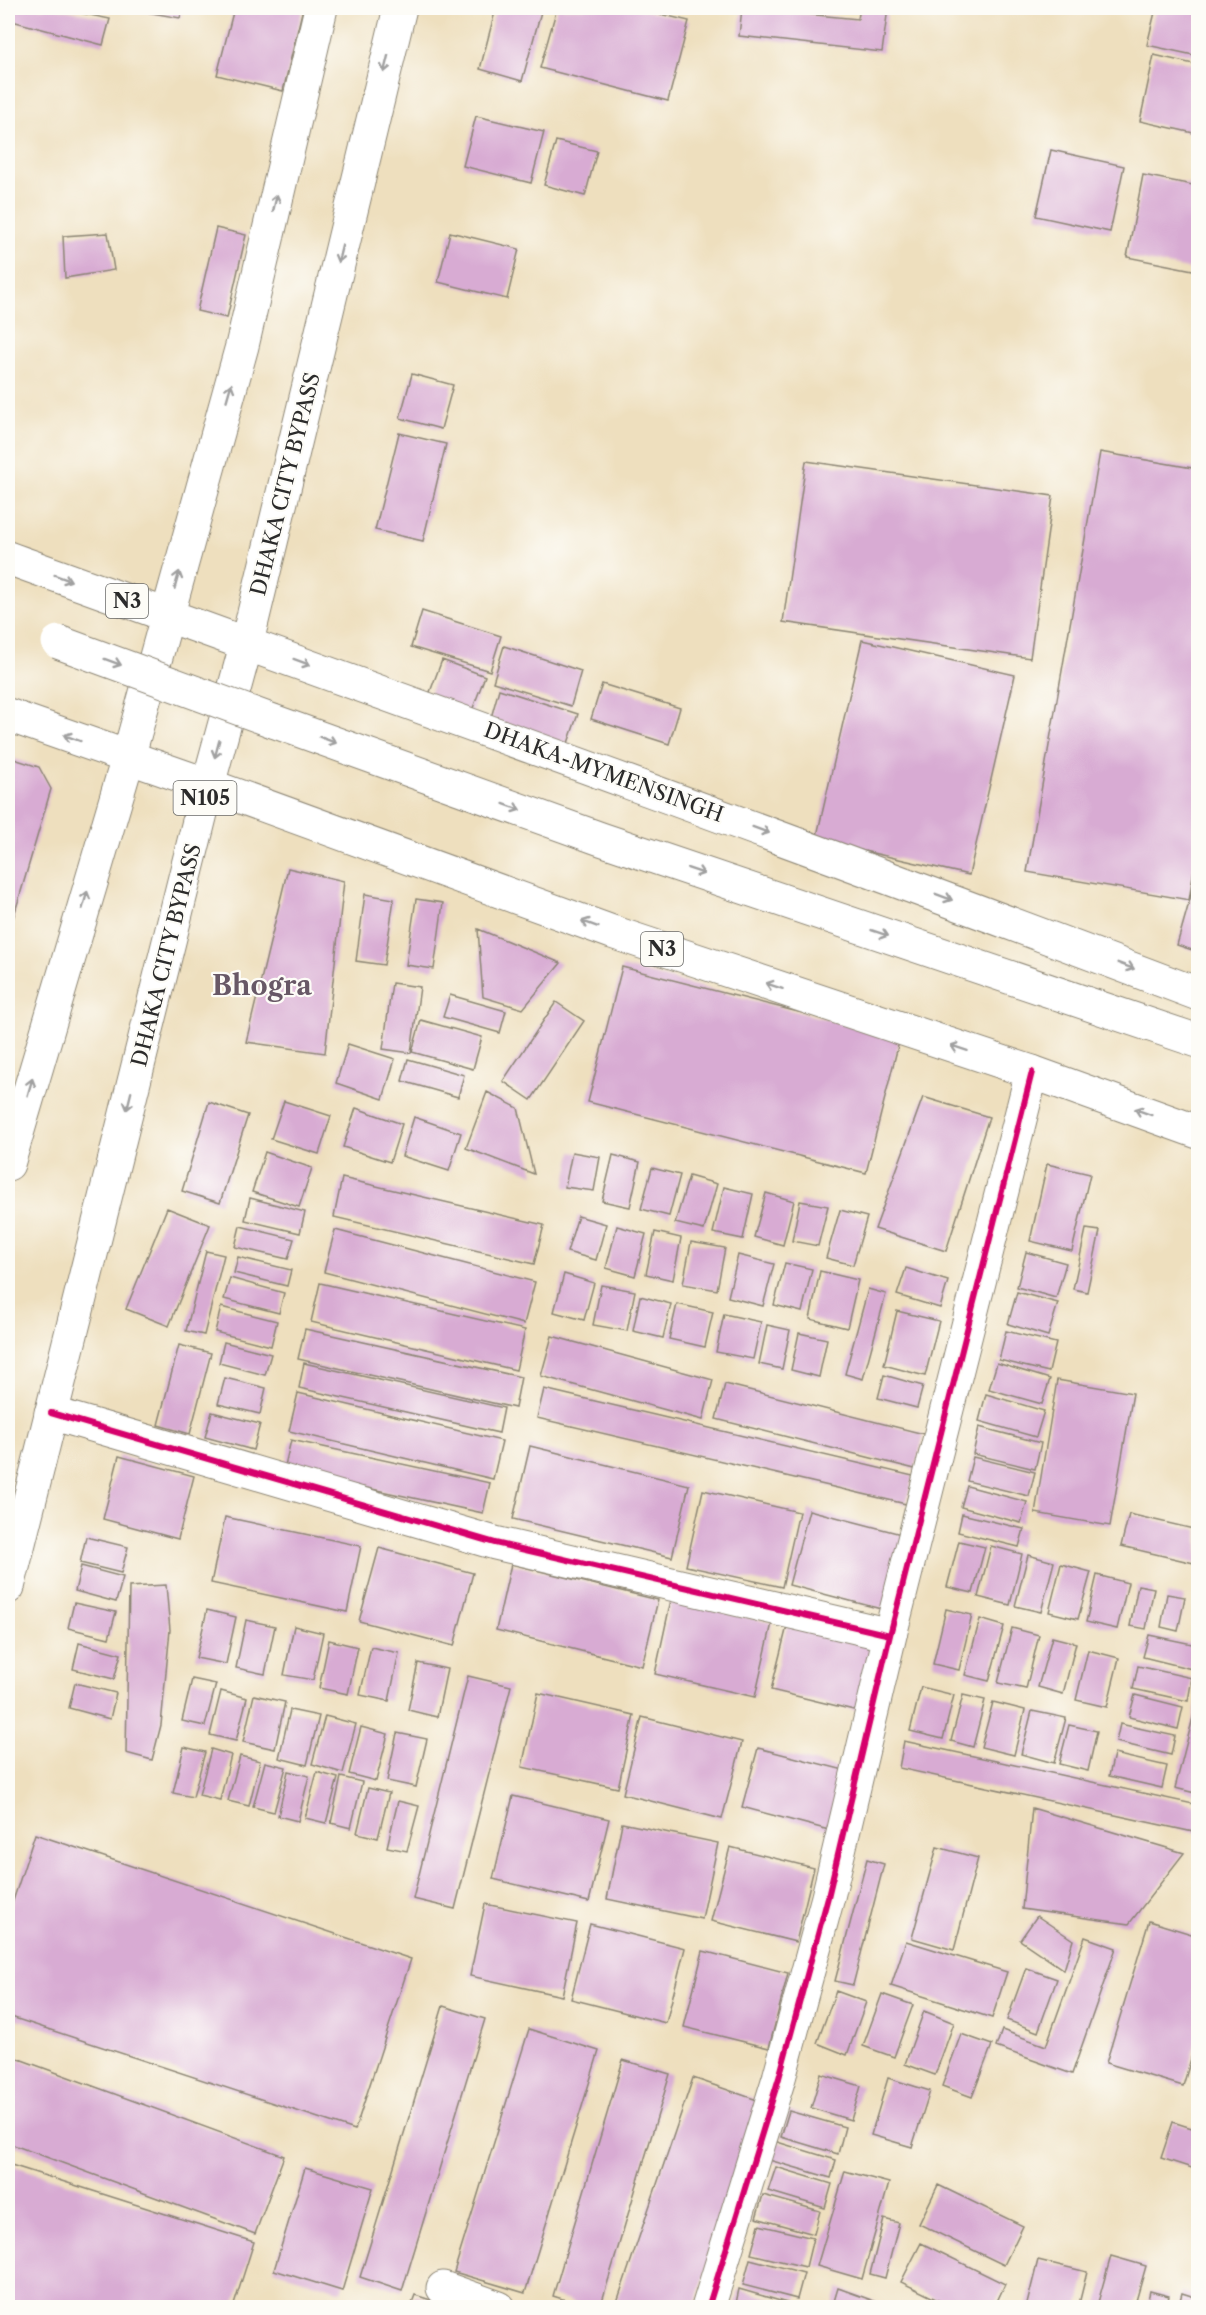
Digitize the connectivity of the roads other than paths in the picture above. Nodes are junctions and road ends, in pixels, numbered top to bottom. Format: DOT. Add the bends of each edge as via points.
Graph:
graph roads {
  1 [pos="321,8"];
  2 [pos="400,8"];
  3 [pos="8,558"];
  4 [pos="167,615"];
  5 [pos="58,642"];
  6 [pos="247,642"];
  7 [pos="8,715"];
  8 [pos="128,758"];
  9 [pos="208,784"];
  10 [pos="1198,994"];
  11 [pos="1198,1041"];
  12 [pos="1032,1072"];
  13 [pos="1198,1132"];
  14 [pos="8,1164"];
  15 [pos="51,1413"];
  16 [pos="8,1587"];
  17 [pos="890,1635"];
  18 [pos="443,2288"];
  19 [pos="499,2307"];
  20 [pos="708,2307"];
  4 -- 1 [label="main road, one-way" via="242,346"];
  2 -- 6 [label="main road, DHAKA CITY BYPASS / N105, one-way"];
  3 -- 4 [label="main road, DHAKA-MYMENSINGH / N3, one-way"];
  4 -- 6 [label="main road, DHAKA-MYMENSINGH / N3"];
  4 -- 8 [label="main road"];
  5 -- 11 [label="main road, one-way, bridge" via="612,843"];
  6 -- 9 [label="main road, DHAKA CITY BYPASS / N105, one-way"];
  6 -- 10 [label="main road, DHAKA-MYMENSINGH / N3, one-way"];
  8 -- 7 [label="main road, N3, one-way"];
  8 -- 9 [label="main road, N3"];
  14 -- 8 [label="main road, one-way"];
  12 -- 9 [label="main road, N3, one-way" via="612,932"];
  9 -- 15 [label="main road, DHAKA CITY BYPASS / N105, one-way"];
  13 -- 12 [label="main road, N3, one-way"];
  12 -- 17 [label="main road"];
  15 -- 16 [label="main road, DHAKA CITY BYPASS / N105"];
  15 -- 17 [label="main road" via="495,1543"];
  17 -- 20 [label="main road" via="825,1908 779,2078"];
  18 -- 19 [label="main road"];
}
